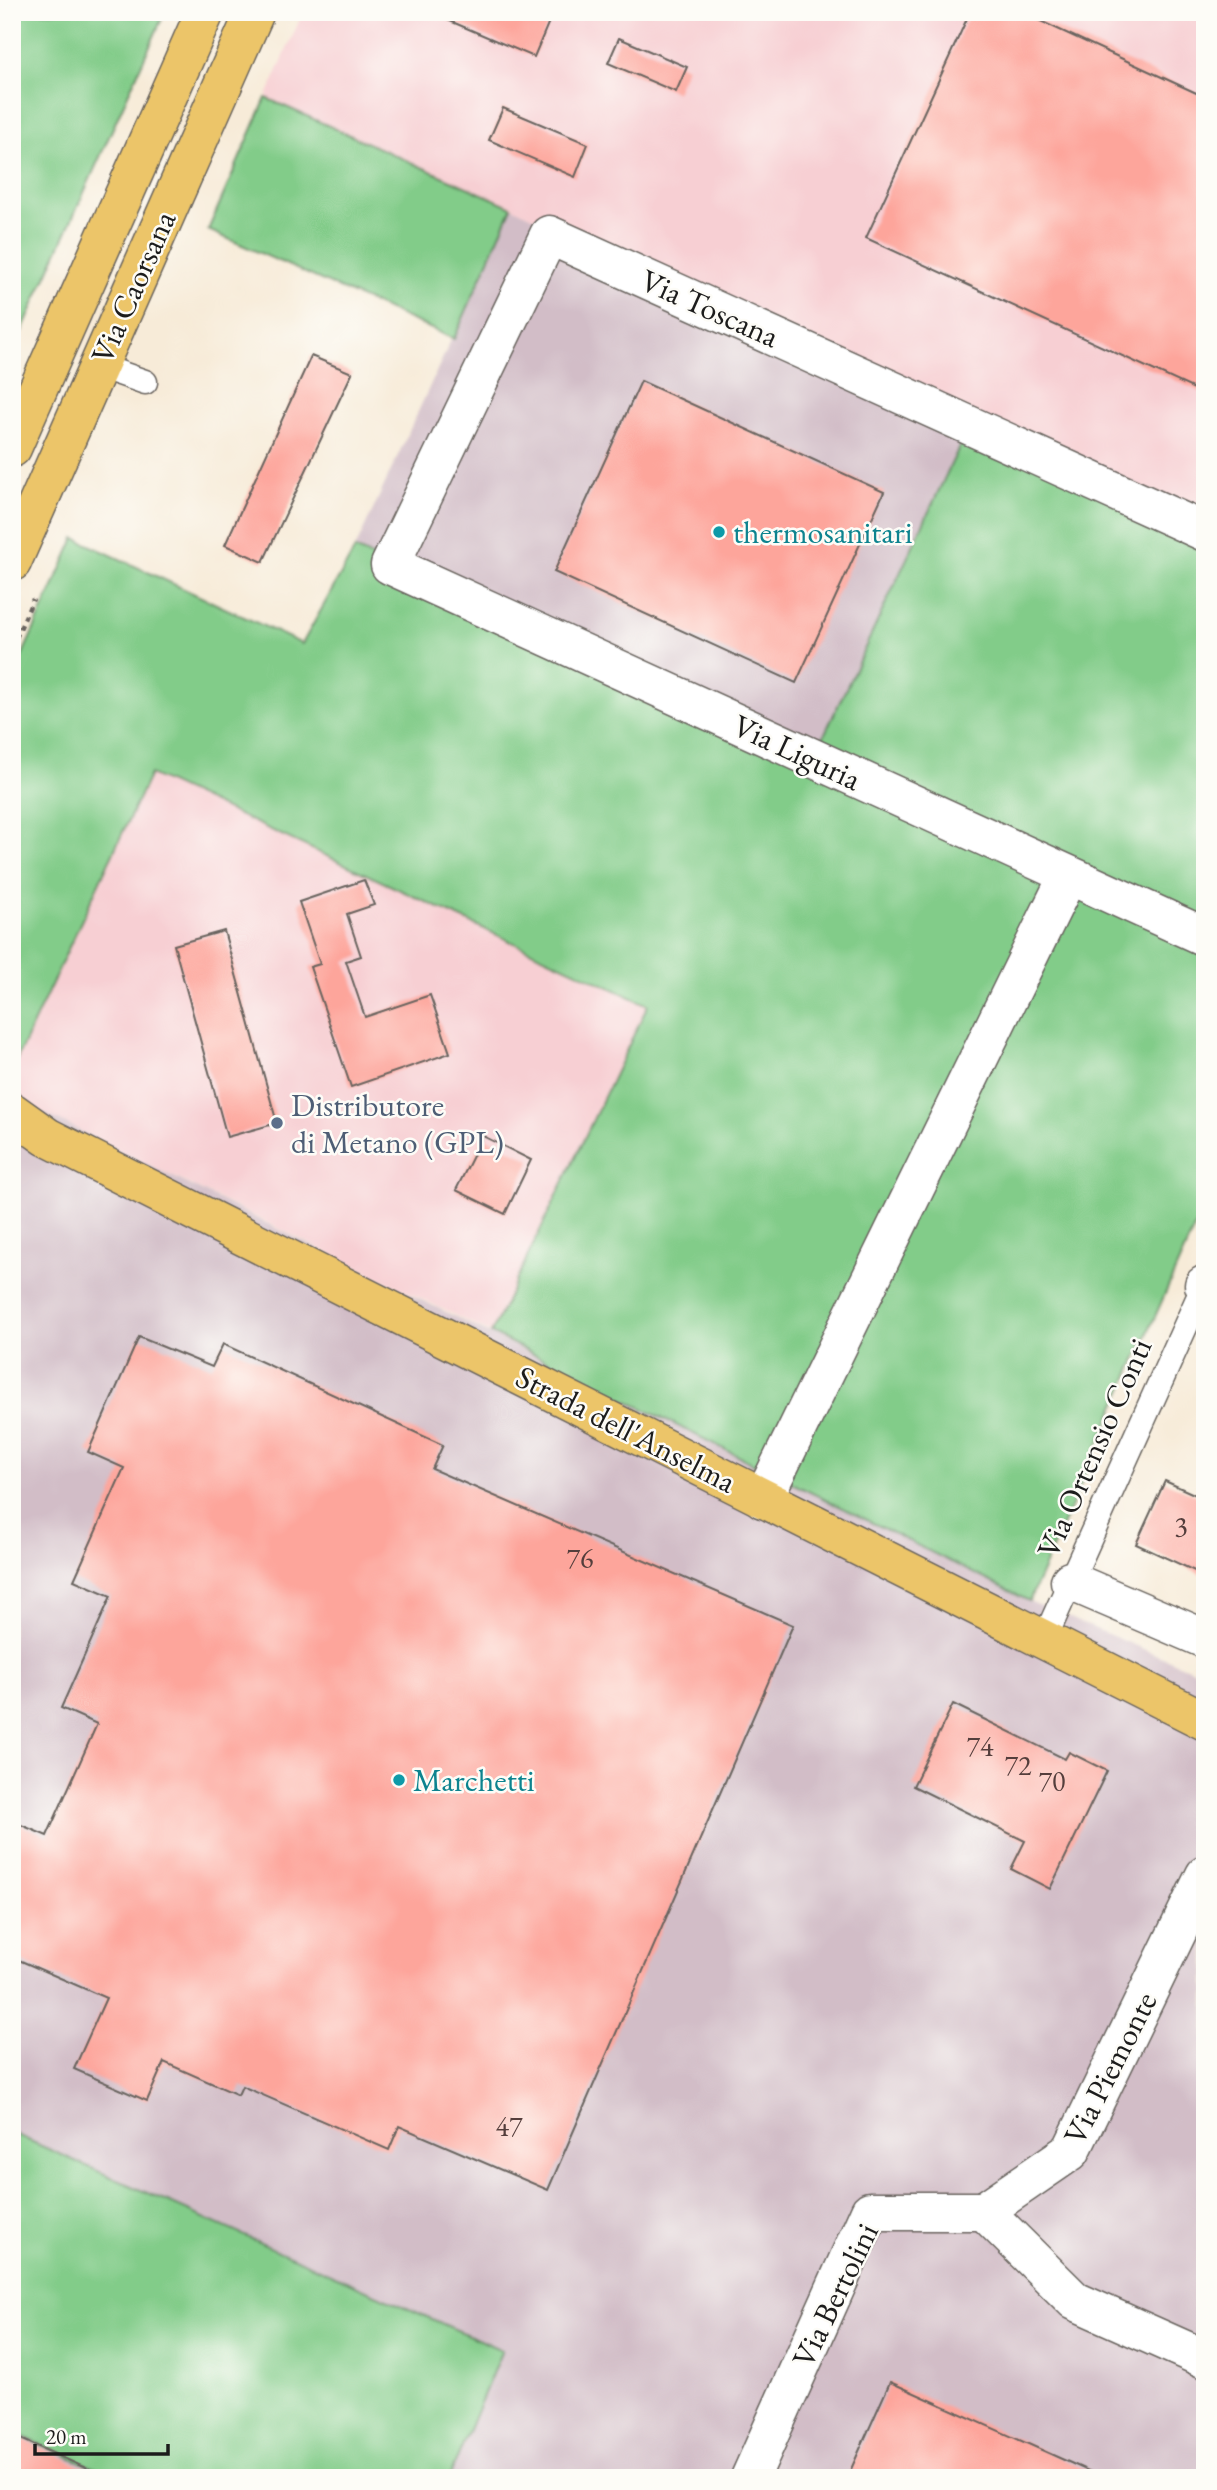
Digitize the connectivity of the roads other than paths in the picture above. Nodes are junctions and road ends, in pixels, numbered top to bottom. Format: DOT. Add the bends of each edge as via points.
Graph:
graph roads {
  1 [pos="205,12"];
  2 [pos="255,12"];
  3 [pos="99,366"];
  4 [pos="145,382"];
  5 [pos="12,448"];
  6 [pos="1205,532"];
  7 [pos="12,562"];
  8 [pos="390,565"];
  9 [pos="1068,876"];
  10 [pos="1205,937"];
  11 [pos="12,1112"];
  12 [pos="29,1135"];
  13 [pos="1204,1284"];
  14 [pos="763,1499"];
  15 [pos="1070,1581"];
  16 [pos="1205,1639"];
  17 [pos="1044,1640"];
  18 [pos="1205,1721"];
  19 [pos="1205,1875"];
  20 [pos="984,2211"];
  21 [pos="1205,2359"];
  22 [pos="750,2478"];
  1 -- 5 [label="main road, Via Caorsana"];
  2 -- 3 [label="main road, Via Caorsana"];
  3 -- 4 [label="lane"];
  3 -- 7 [label="main road, Via Caorsana"];
  6 -- 8 [label="street, Via Toscana" via="549,235"];
  8 -- 9 [label="street, Via Liguria"];
  9 -- 10 [label="street, Via Liguria"];
  9 -- 14 [label="street"];
  11 -- 12 [label="main road, Strada dell'Anselma"];
  12 -- 14 [label="main road, Strada dell'Anselma"];
  13 -- 15 [label="lane, Via Ortensio Conti"];
  14 -- 17 [label="main road, Strada dell'Anselma"];
  15 -- 16 [label="street"];
  15 -- 17 [label="lane, Via Ortensio Conti"];
  17 -- 18 [label="main road, Strada dell'Anselma"];
  19 -- 20 [label="street, Via Piemonte" via="1071,2151"];
  20 -- 21 [label="street" via="1075,2301"];
  20 -- 22 [label="street, Via Bertolini" via="870,2211"];
}
